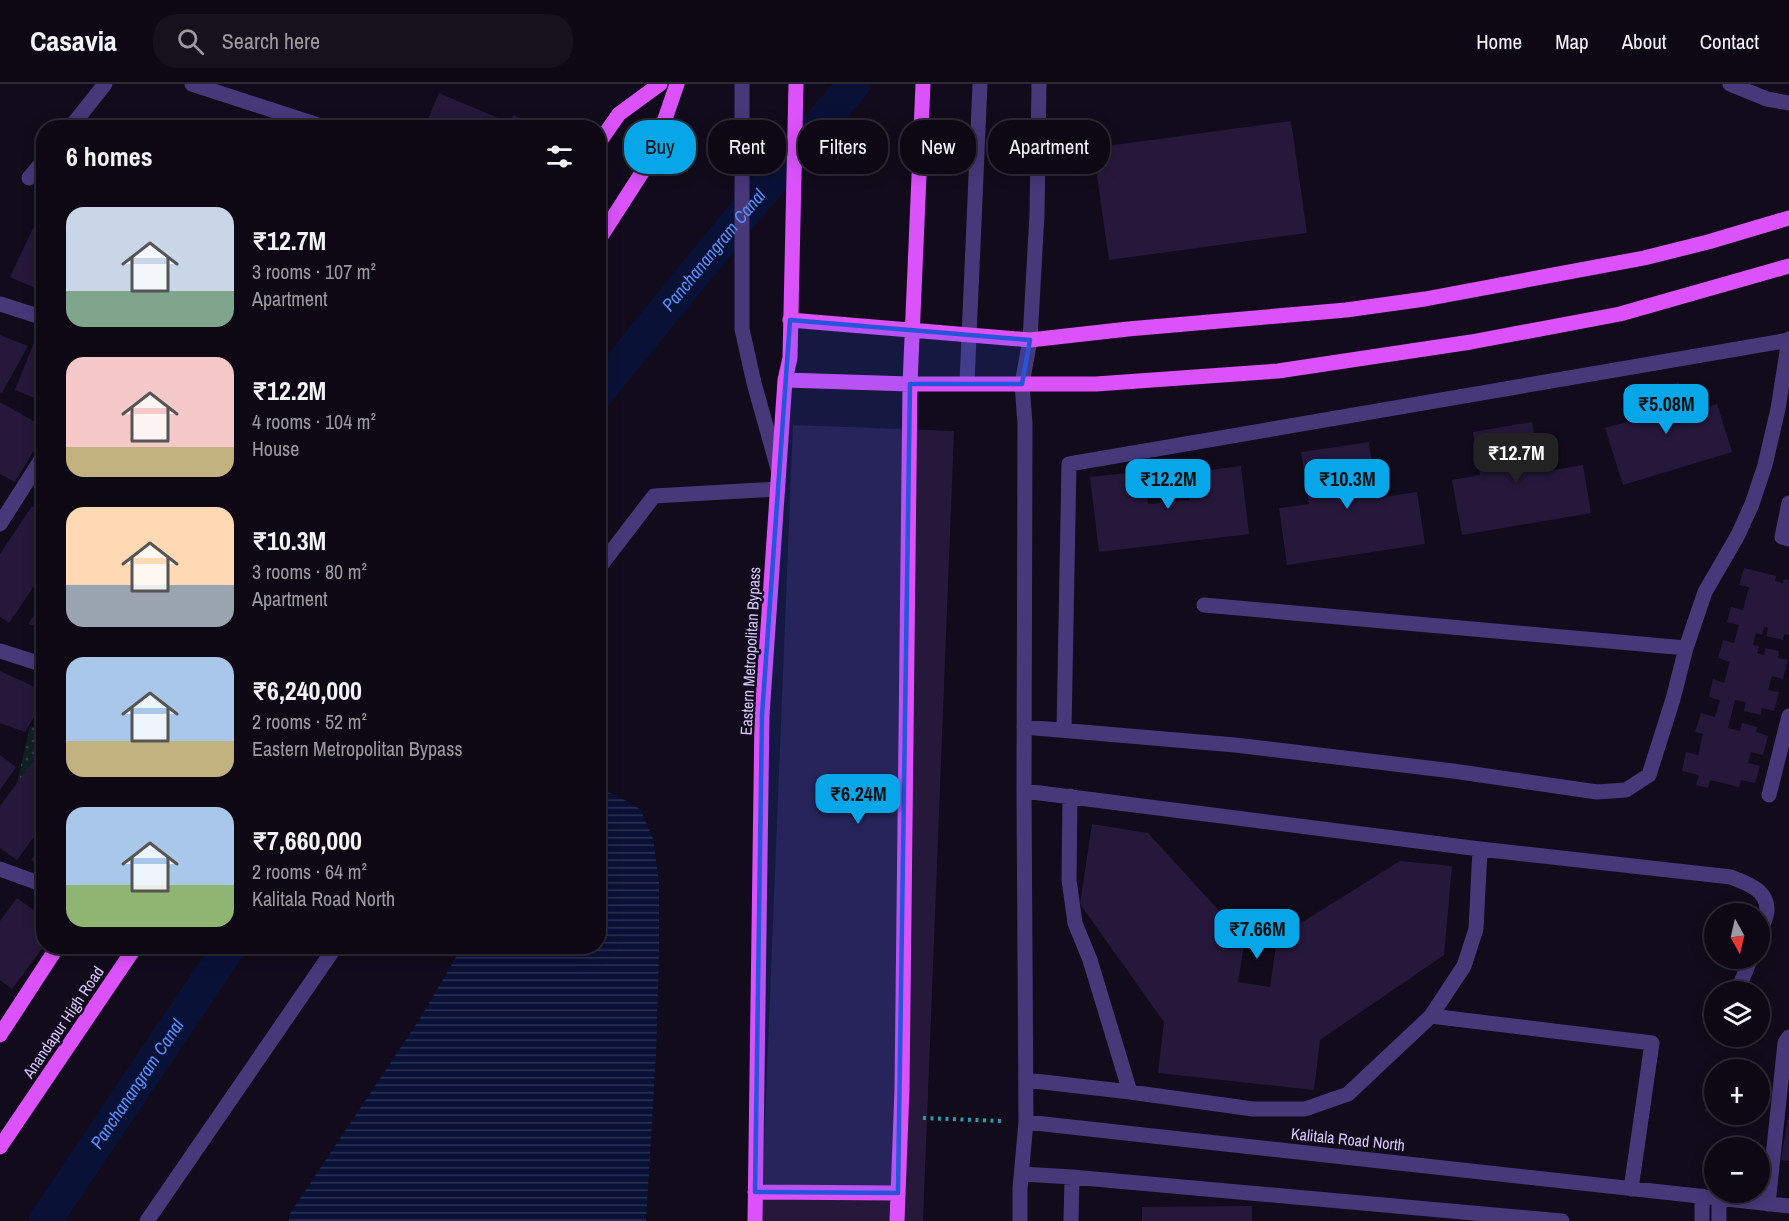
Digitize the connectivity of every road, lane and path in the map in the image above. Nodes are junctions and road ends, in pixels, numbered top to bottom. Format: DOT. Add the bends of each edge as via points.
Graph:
graph roads {
  1 [pos="105,84"];
  2 [pos="192,84"];
  3 [pos="660,84"];
  4 [pos="677,84"];
  5 [pos="742,84"];
  6 [pos="796,84"];
  7 [pos="923,84"];
  8 [pos="980,84"];
  9 [pos="1039,84"];
  10 [pos="1730,84"];
  11 [pos="1789,103"];
  12 [pos="76,120"];
  13 [pos="302,120"];
  14 [pos="606,133"];
  15 [pos="36,170"];
  16 [pos="29,178"];
  17 [pos="1789,218"];
  18 [pos="606,224"];
  19 [pos="1789,266"];
  20 [pos="0,303"];
  21 [pos="36,315"];
  22 [pos="790,320"];
  23 [pos="912,329"];
  24 [pos="969,334"];
  25 [pos="1789,339"];
  26 [pos="1030,340"];
  27 [pos="785,380"];
  28 [pos="966,383"];
  29 [pos="910,384"];
  30 [pos="1022,384"];
  31 [pos="36,468"];
  32 [pos="779,472"];
  33 [pos="778,489"];
  34 [pos="1789,503"];
  35 [pos="0,524"];
  36 [pos="1789,539"];
  37 [pos="606,559"];
  38 [pos="1204,605"];
  39 [pos="1686,648"];
  40 [pos="0,651"];
  41 [pos="36,662"];
  42 [pos="1789,716"];
  43 [pos="1024,727"];
  44 [pos="1064,730"];
  45 [pos="1024,791"];
  46 [pos="1769,795"];
  47 [pos="1070,796"];
  48 [pos="1480,849"];
  49 [pos="0,869"];
  50 [pos="36,882"];
  51 [pos="1765,903"];
  52 [pos="53,954"];
  53 [pos="131,954"];
  54 [pos="331,954"];
  55 [pos="1431,1016"];
  56 [pos="0,1035"];
  57 [pos="1789,1037"];
  58 [pos="1026,1080"];
  59 [pos="1130,1092"];
  60 [pos="901,1117"];
  61 [pos="1026,1122"];
  62 [pos="0,1147"];
  63 [pos="1022,1174"];
  64 [pos="1072,1177"];
  65 [pos="1631,1189"];
  66 [pos="755,1192"];
  67 [pos="898,1194"];
  68 [pos="1702,1196"];
  69 [pos="1719,1203"];
  70 [pos="1760,1203"];
  71 [pos="1768,1204"];
  72 [pos="1789,1206"];
  73 [pos="147,1221"];
  74 [pos="755,1221"];
  75 [pos="897,1221"];
  76 [pos="1020,1221"];
  77 [pos="1071,1221"];
  78 [pos="1562,1221"];
  79 [pos="1702,1221"];
  80 [pos="1719,1221"];
  1 -- 12 [label="street"];
  2 -- 13 [label="street"];
  3 -- 14 [label="main road" via="619,114"];
  4 -- 18 [label="main road" via="652,157"];
  5 -- 32 [label="street" via="742,329"];
  6 -- 22 [label="main road, Eastern Metropolitan Bypass"];
  7 -- 23 [label="main road"];
  8 -- 24 [label="street"];
  9 -- 26 [label="street"];
  10 -- 11 [label="street"];
  15 -- 16 [label="street"];
  17 -- 26 [label="main road" via="1644,258 1425,298 1346,310"];
  19 -- 30 [label="main road" via="1620,314 1471,342 1278,371 1096,384"];
  20 -- 21 [label="street"];
  22 -- 23 [label="main road"];
  22 -- 27 [label="main road, Eastern Metropolitan Bypass" via="790,358"];
  23 -- 24 [label="main road"];
  23 -- 29 [label="main road"];
  24 -- 26 [label="main road"];
  24 -- 28 [label="street"];
  25 -- 39 [label="street" via="1765,465 1738,535 1705,592"];
  25 -- 44 [label="street" via="1069,464"];
  26 -- 30 [label="street"];
  27 -- 29 [label="main road"];
  27 -- 32 [label="main road, Eastern Metropolitan Bypass"];
  28 -- 29 [label="main road"];
  28 -- 30 [label="main road"];
  29 -- 60 [label="main road"];
  30 -- 43 [label="street"];
  31 -- 35 [label="street"];
  32 -- 33 [label="main road, Eastern Metropolitan Bypass"];
  33 -- 37 [label="street" via="654,496"];
  33 -- 66 [label="main road, Eastern Metropolitan Bypass" via="762,715"];
  34 -- 36 [label="street" via="1782,537"];
  38 -- 39 [label="street"];
  39 -- 44 [label="street" via="1649,775 1626,790 1597,792 1224,744"];
  40 -- 41 [label="street"];
  42 -- 46 [label="street"];
  43 -- 44 [label="street"];
  43 -- 45 [label="street"];
  45 -- 47 [label="street"];
  45 -- 58 [label="street"];
  47 -- 48 [label="street"];
  47 -- 59 [label="street" via="1069,880 1075,922"];
  48 -- 51 [label="street" via="1731,877 1753,885"];
  48 -- 55 [label="street" via="1476,929 1464,966"];
  49 -- 50 [label="street"];
  52 -- 56 [label="main road"];
  53 -- 62 [label="main road, Anandapur High Road"];
  54 -- 73 [label="street"];
  55 -- 59 [label="street" via="1348,1094 1305,1109 1253,1109"];
  55 -- 65 [label="street" via="1652,1043"];
  57 -- 71 [label="street" via="1785,1043"];
  58 -- 59 [label="street"];
  58 -- 61 [label="street"];
  60 -- 61 [label="path"];
  60 -- 67 [label="main road"];
  61 -- 63 [label="street"];
  61 -- 65 [label="street, Kalitala Road North"];
  63 -- 64 [label="street"];
  63 -- 76 [label="street"];
  64 -- 77 [label="street"];
  64 -- 78 [label="street"];
  65 -- 68 [label="street, Kalitala Road North"];
  66 -- 67 [label="main road"];
  66 -- 74 [label="main road, Eastern Metropolitan Bypass"];
  67 -- 75 [label="main road"];
  68 -- 79 [label="street"];
  69 -- 80 [label="street"];
  70 -- 71 [label="street, Kalitala Road North"];
  71 -- 72 [label="street, Kalitala Road North"];
}
